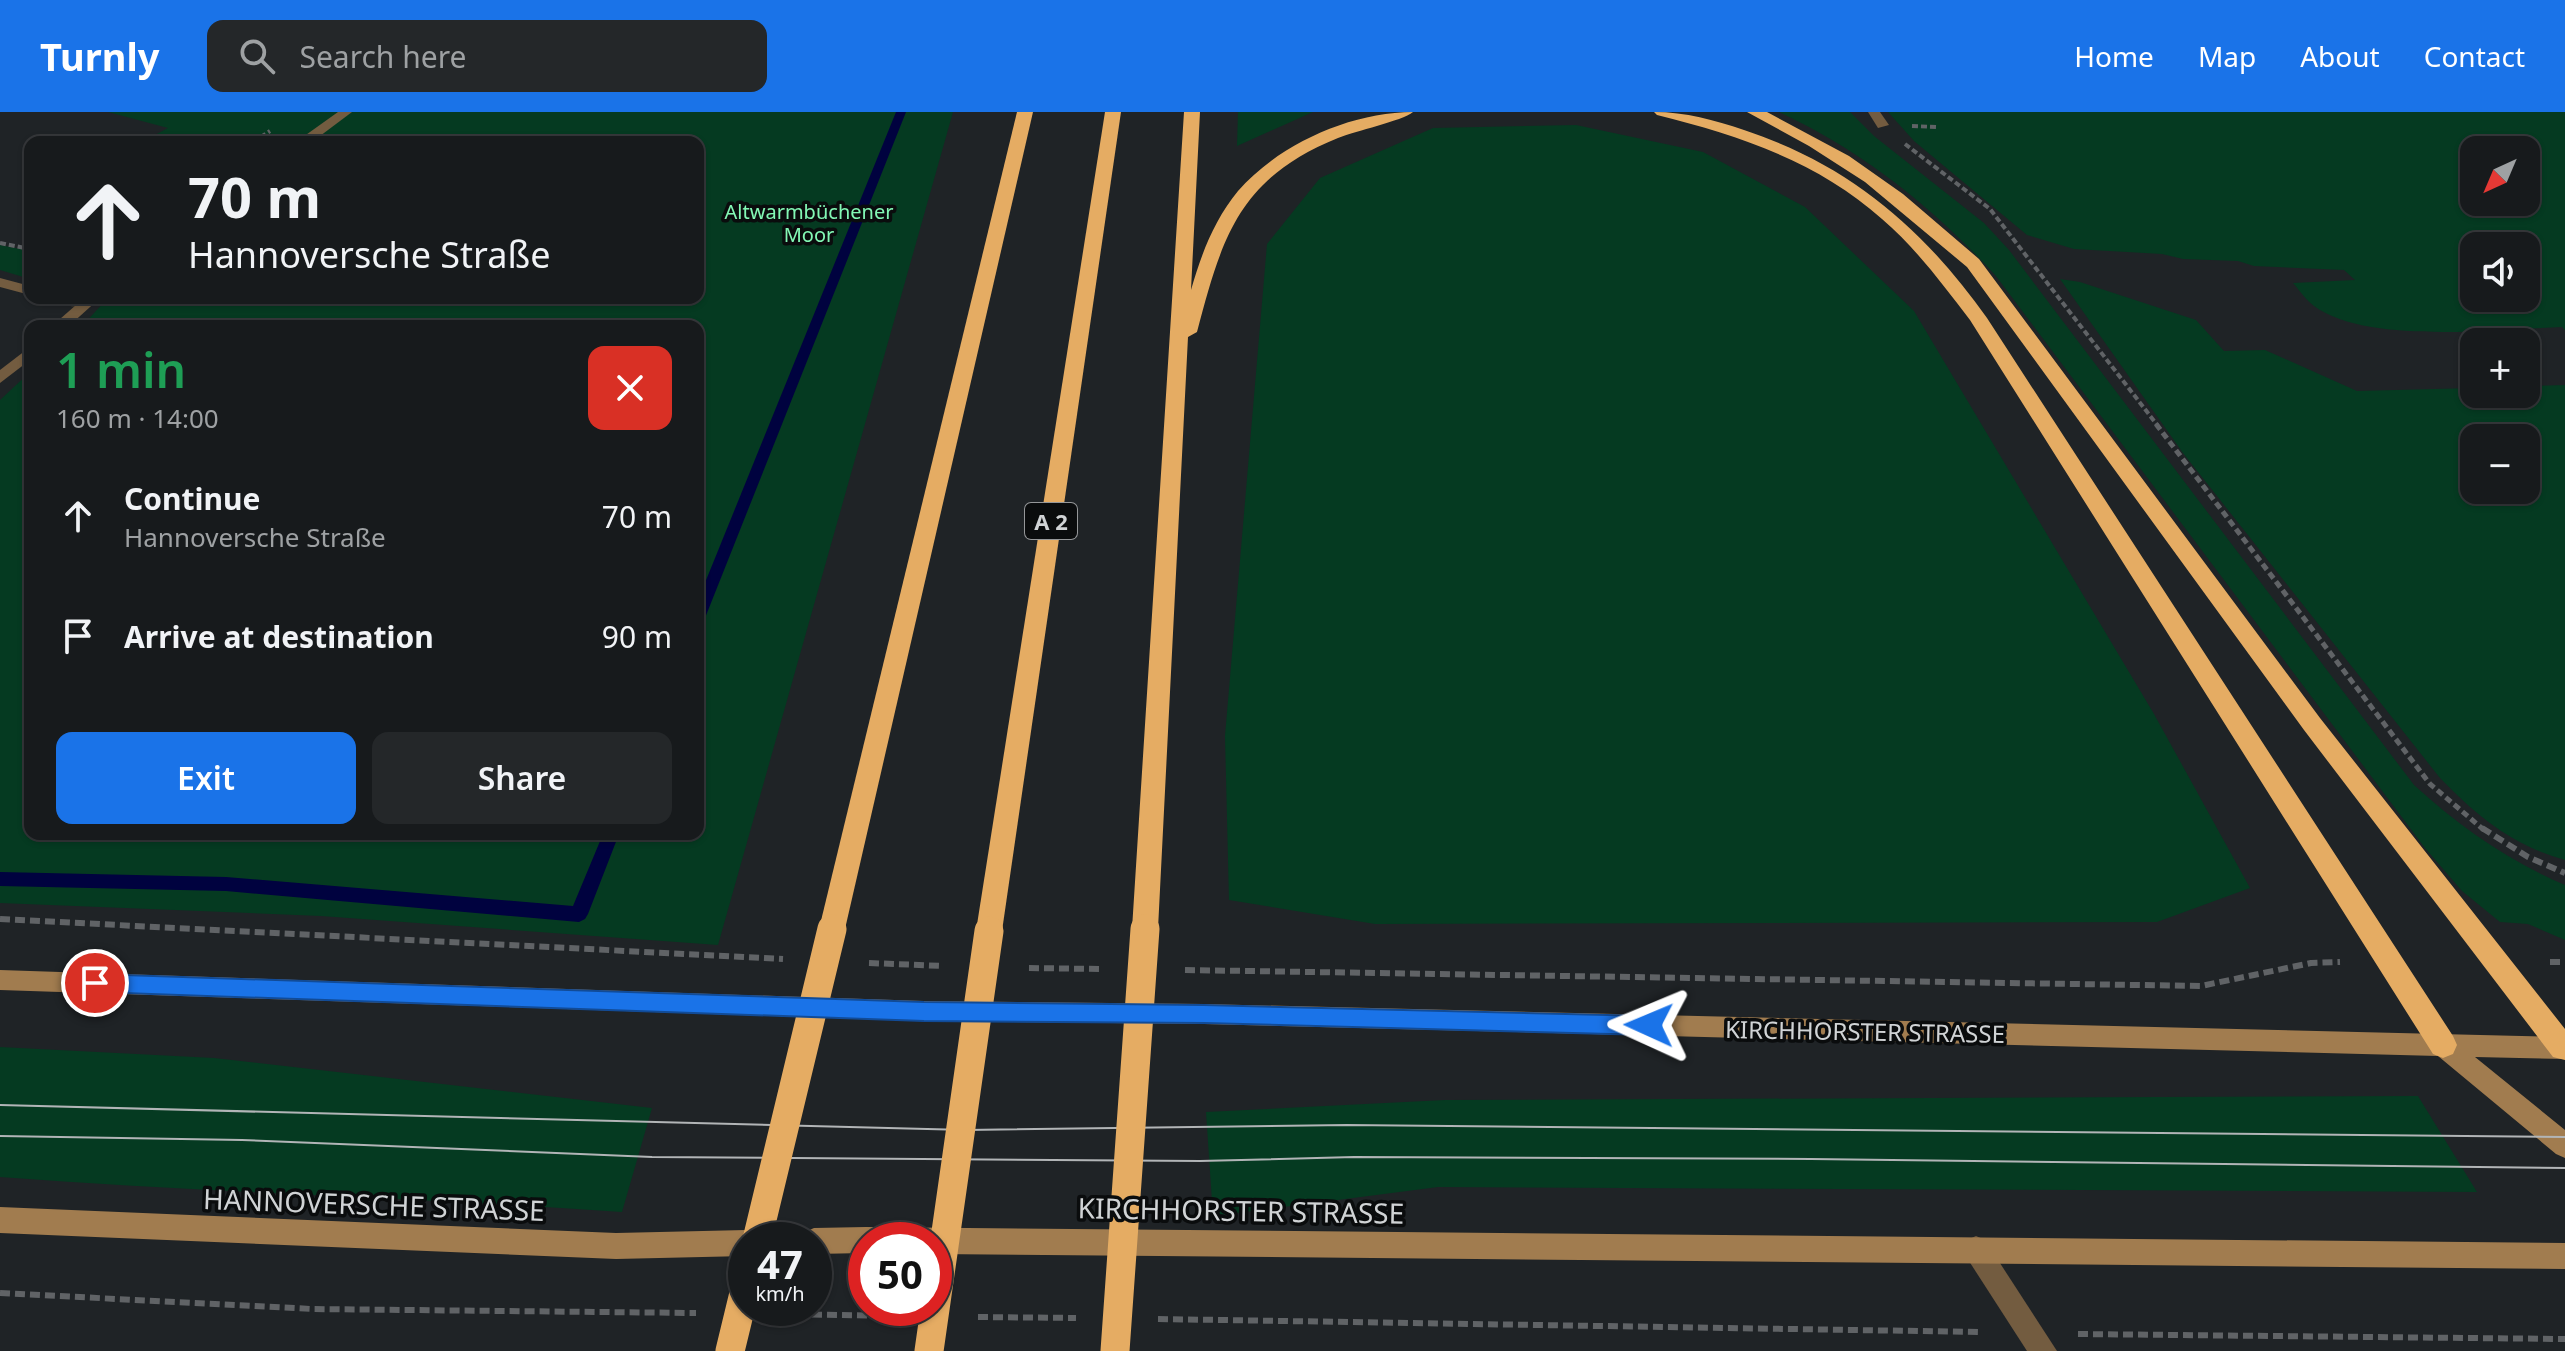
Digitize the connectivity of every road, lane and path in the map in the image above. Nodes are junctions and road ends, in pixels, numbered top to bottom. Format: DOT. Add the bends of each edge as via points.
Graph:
graph roads {
  1 [pos="346,112"];
  2 [pos="1025,112"];
  3 [pos="1113,112"];
  4 [pos="1192,112"];
  5 [pos="1405,112"];
  6 [pos="1662,112"];
  7 [pos="1755,112"];
  8 [pos="1874,112"];
  9 [pos="1883,125"];
  10 [pos="312,136"];
  11 [pos="0,243"];
  12 [pos="24,248"];
  13 [pos="0,282"];
  14 [pos="24,289"];
  15 [pos="86,304"];
  16 [pos="67,320"];
  17 [pos="24,357"];
  18 [pos="1176,377"];
  19 [pos="0,378"];
  20 [pos="2565,873"];
  21 [pos="0,919"];
  22 [pos="789,960"];
  23 [pos="2390,962"];
  24 [pos="2499,962"];
  25 [pos="2565,962"];
  26 [pos="867,963"];
  27 [pos="945,966"];
  28 [pos="1024,968"];
  29 [pos="1104,969"];
  30 [pos="1183,970"];
  31 [pos="0,980"];
  32 [pos="2443,1045"];
  33 [pos="2564,1049"];
  34 [pos="2565,1146"];
  35 [pos="0,1220"];
  36 [pos="761,1222"];
  37 [pos="952,1239"];
  38 [pos="728,1243"];
  39 [pos="1976,1249"];
  40 [pos="2565,1256"];
  41 [pos="0,1293"];
  42 [pos="710,1314"];
  43 [pos="965,1316"];
  44 [pos="1092,1318"];
  45 [pos="1156,1319"];
  46 [pos="736,1326"];
  47 [pos="2565,1339"];
  48 [pos="2038,1342"];
  49 [pos="730,1351"];
  50 [pos="929,1351"];
  51 [pos="1115,1351"];
  1 -- 10 [label="street"];
  2 -- 36 [label="highway, bridge"];
  3 -- 50 [label="highway, A 2, bridge"];
  4 -- 18 [label="highway"];
  5 -- 18 [label="highway" via="1325,138 1282,161 1249,190 1216,242"];
  6 -- 23 [label="highway" via="1727,128 1839,180 1886,214 1935,264 1978,318"];
  7 -- 24 [label="highway" via="1865,173 1973,263 2303,712"];
  8 -- 9 [label="street"];
  9 -- 20 [label="path" via="1990,209 2430,784 2506,845"];
  11 -- 12 [label="path"];
  13 -- 14 [label="street"];
  15 -- 16 [label="street"];
  17 -- 19 [label="street"];
  18 -- 51 [label="highway, bridge"];
  21 -- 22 [label="path"];
  23 -- 30 [label="path" via="2311,963 2201,986"];
  23 -- 32 [label="highway"];
  24 -- 25 [label="path"];
  24 -- 33 [label="highway"];
  26 -- 27 [label="path"];
  28 -- 29 [label="path"];
  31 -- 32 [label="main road, KIRCHHORSTER STRASSE" via="924,1011"];
  32 -- 33 [label="main road, KIRCHHORSTER STRASSE"];
  32 -- 34 [label="main road"];
  35 -- 38 [label="main road, HANNOVERSCHE STRASSE" via="616,1246"];
  37 -- 39 [label="main road, KIRCHHORSTER STRASSE"];
  39 -- 40 [label="main road, KIRCHHORSTER STRASSE"];
  39 -- 48 [label="street"];
  41 -- 42 [label="path" via="312,1309"];
  43 -- 44 [label="path"];
  45 -- 48 [label="path"];
  46 -- 49 [label="highway, bridge"];
  47 -- 48 [label="path"];
}
